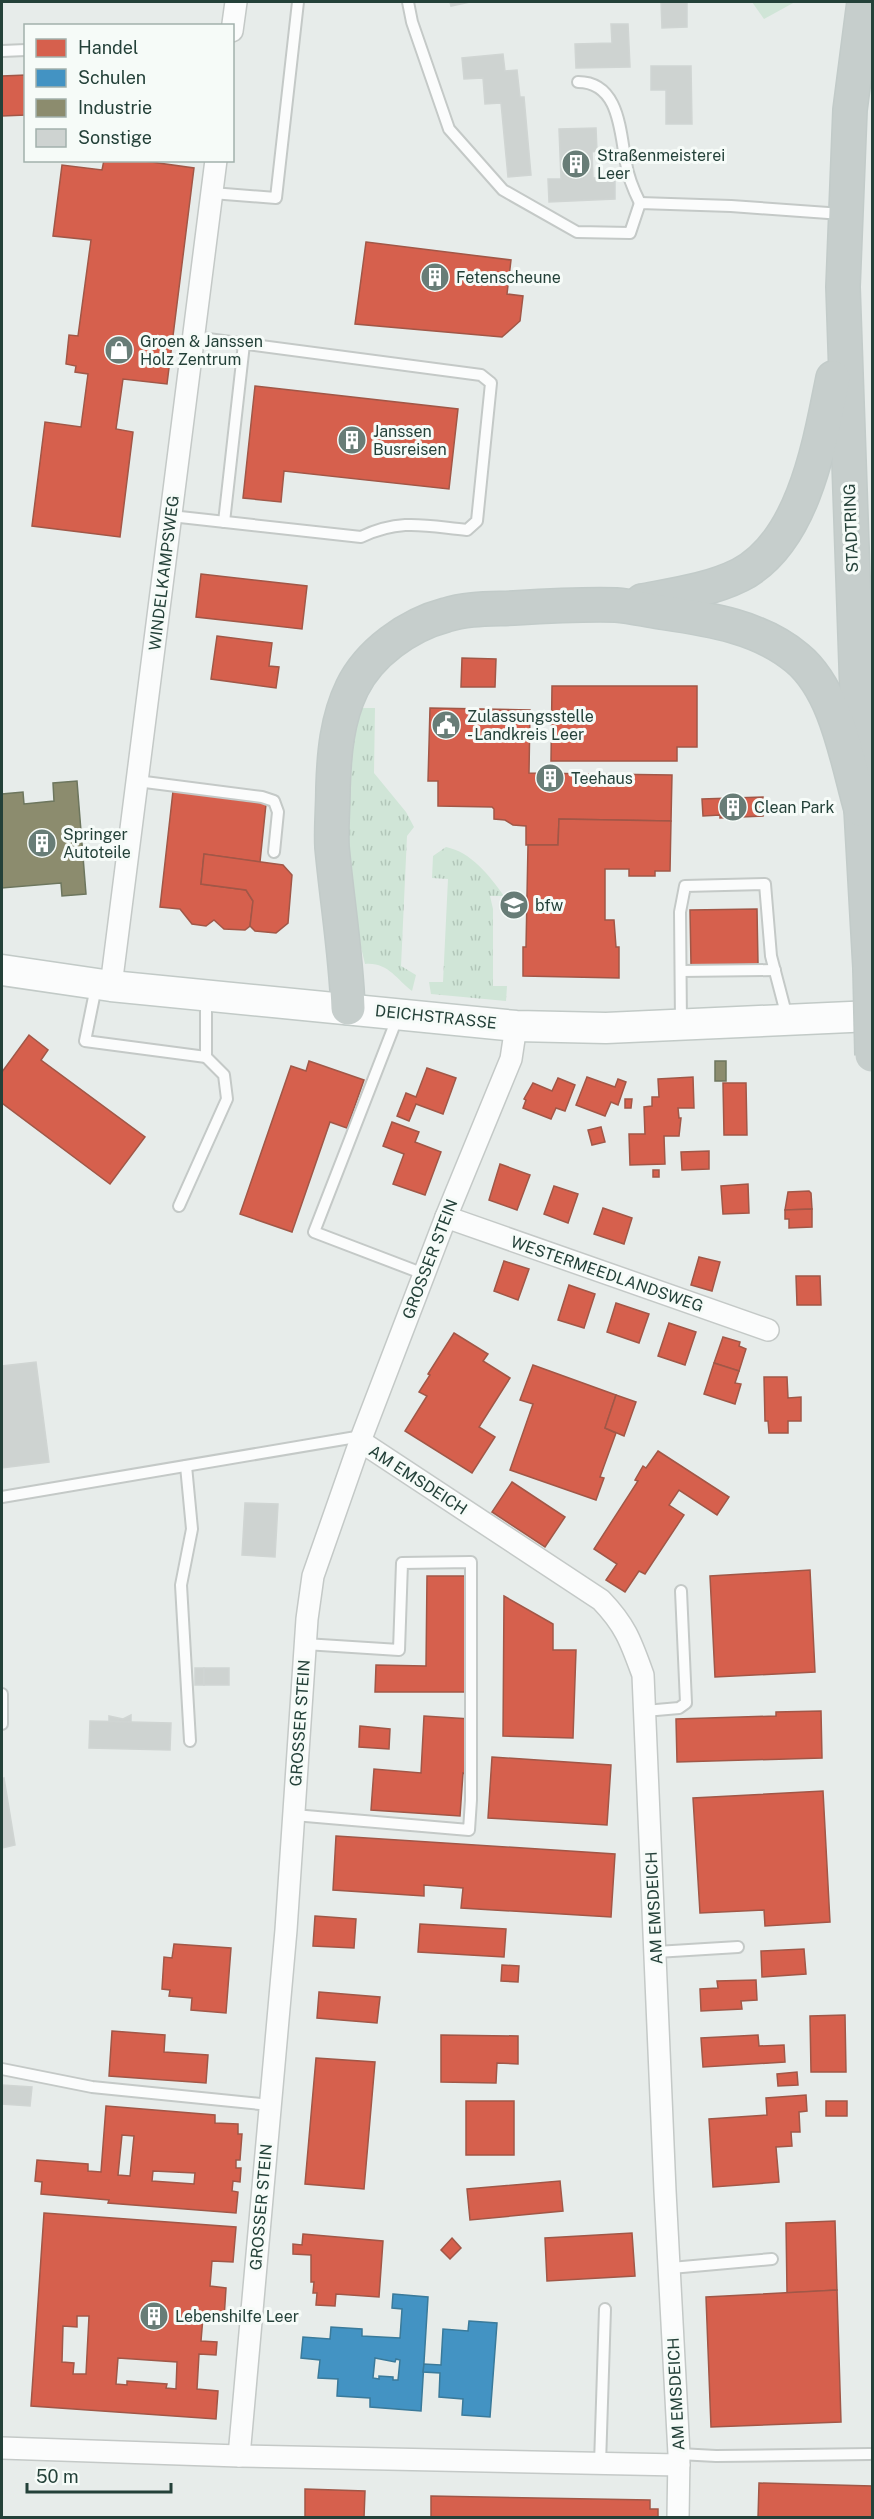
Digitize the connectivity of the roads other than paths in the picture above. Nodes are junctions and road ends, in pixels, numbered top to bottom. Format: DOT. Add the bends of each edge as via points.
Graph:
graph roads {
  1 [pos="236,2"];
  2 [pos="298,2"];
  3 [pos="408,2"];
  4 [pos="864,2"];
  5 [pos="233,24"];
  6 [pos="24,50"];
  7 [pos="2,51"];
  8 [pos="578,82"];
  9 [pos="216,162"];
  10 [pos="212,192"];
  11 [pos="640,203"];
  12 [pos="846,214"];
  13 [pos="843,287"];
  14 [pos="194,337"];
  15 [pos="244,344"];
  16 [pos="171,516"];
  17 [pos="224,522"];
  18 [pos="619,605"];
  19 [pos="137,781"];
  20 [pos="861,809"];
  21 [pos="274,852"];
  22 [pos="2,970"];
  23 [pos="775,970"];
  24 [pos="681,971"];
  25 [pos="104,985"];
  26 [pos="206,995"];
  27 [pos="348,1008"];
  28 [pos="400,1013"];
  29 [pos="873,1016"];
  30 [pos="788,1020"];
  31 [pos="681,1024"];
  32 [pos="516,1026"];
  33 [pos="872,1055"];
  34 [pos="206,1057"];
  35 [pos="873,1065"];
  36 [pos="179,1206"];
  37 [pos="446,1217"];
  38 [pos="424,1274"];
  39 [pos="768,1330"];
  40 [pos="361,1439"];
  41 [pos="186,1466"];
  42 [pos="2,1497"];
  43 [pos="681,1591"];
  44 [pos="305,1644"];
  45 [pos="2,1694"];
  46 [pos="645,1711"];
  47 [pos="2,1724"];
  48 [pos="190,1741"];
  49 [pos="294,1815"];
  50 [pos="738,1947"];
  51 [pos="656,1952"];
  52 [pos="2,2069"];
  53 [pos="270,2105"];
  54 [pos="772,2259"];
  55 [pos="671,2268"];
  56 [pos="605,2309"];
  57 [pos="2,2448"];
  58 [pos="870,2454"];
  59 [pos="239,2456"];
  60 [pos="679,2460"];
  61 [pos="600,2464"];
  62 [pos="678,2517"];
  1 -- 5 [label="street"];
  2 -- 10 [label="lane" via="276,198"];
  3 -- 11 [label="lane" via="449,129 503,190 577,232 630,233"];
  4 -- 12 [label="highway, STADTRING" via="850,110"];
  6 -- 7 [label="lane"];
  8 -- 11 [label="lane" via="599,87 614,105 626,166"];
  9 -- 10 [label="street, WINDELKAMPSWEG"];
  10 -- 14 [label="street, WINDELKAMPSWEG"];
  11 -- 12 [label="lane"];
  12 -- 13 [label="highway, STADTRING"];
  13 -- 18 [label="highway" via="833,377 818,448 801,498 784,532 765,558 740,575 711,586"];
  13 -- 20 [label="highway, STADTRING"];
  14 -- 15 [label="lane"];
  14 -- 16 [label="street, WINDELKAMPSWEG"];
  15 -- 17 [label="lane"];
  15 -- 17 [label="lane" via="481,375 491,383 477,521 467,530 398,524 361,537"];
  16 -- 17 [label="lane"];
  16 -- 19 [label="street, WINDELKAMPSWEG"];
  18 -- 20 [label="highway" via="738,627 798,658 818,681 834,712"];
  18 -- 27 [label="highway" via="482,609 446,614 388,644 353,686 338,733 332,845"];
  19 -- 21 [label="lane" via="274,801 278,812"];
  19 -- 25 [label="street, WINDELKAMPSWEG"];
  20 -- 33 [label="highway, STADTRING, bridge"];
  22 -- 25 [label="main road, DEICHSTRASSE"];
  23 -- 24 [label="lane"];
  23 -- 24 [label="lane" via="765,884 684,885 680,912"];
  23 -- 30 [label="lane"];
  24 -- 31 [label="lane"];
  25 -- 26 [label="main road, DEICHSTRASSE"];
  25 -- 34 [label="lane" via="85,1041"];
  26 -- 27 [label="main road, DEICHSTRASSE"];
  26 -- 34 [label="lane"];
  27 -- 28 [label="main road, DEICHSTRASSE"];
  28 -- 32 [label="main road, DEICHSTRASSE"];
  28 -- 38 [label="lane" via="314,1233"];
  29 -- 30 [label="main road, DEICHSTRASSE"];
  30 -- 31 [label="main road, DEICHSTRASSE"];
  31 -- 32 [label="main road, DEICHSTRASSE" via="606,1028"];
  32 -- 37 [label="street, GROSSER STEIN" via="511,1059"];
  33 -- 35 [label="highway, STADTRING"];
  34 -- 36 [label="lane" via="224,1075 227,1099"];
  37 -- 38 [label="street, GROSSER STEIN"];
  37 -- 39 [label="street, WESTERMEEDLANDSWEG"];
  38 -- 40 [label="street, GROSSER STEIN"];
  40 -- 41 [label="lane"];
  40 -- 44 [label="street, GROSSER STEIN" via="313,1576"];
  40 -- 46 [label="street, AM EMSDEICH" via="601,1600 630,1637 644,1675"];
  41 -- 42 [label="lane"];
  41 -- 48 [label="lane" via="192,1529 181,1585"];
  43 -- 46 [label="lane" via="686,1703 679,1708"];
  44 -- 49 [label="street, GROSSER STEIN"];
  44 -- 49 [label="lane" via="399,1650 402,1563 471,1562 469,1830"];
  45 -- 47 [label="lane"];
  46 -- 51 [label="street, AM EMSDEICH"];
  49 -- 53 [label="street, GROSSER STEIN"];
  50 -- 51 [label="lane"];
  51 -- 55 [label="street, AM EMSDEICH"];
  52 -- 53 [label="lane" via="92,2087"];
  53 -- 59 [label="street, GROSSER STEIN"];
  54 -- 55 [label="lane"];
  55 -- 60 [label="street, AM EMSDEICH"];
  56 -- 61 [label="lane"];
  57 -- 59 [label="street"];
  58 -- 60 [label="lane"];
  59 -- 61 [label="street"];
  60 -- 61 [label="street"];
  60 -- 62 [label="street, AM EMSDEICH"];
}
